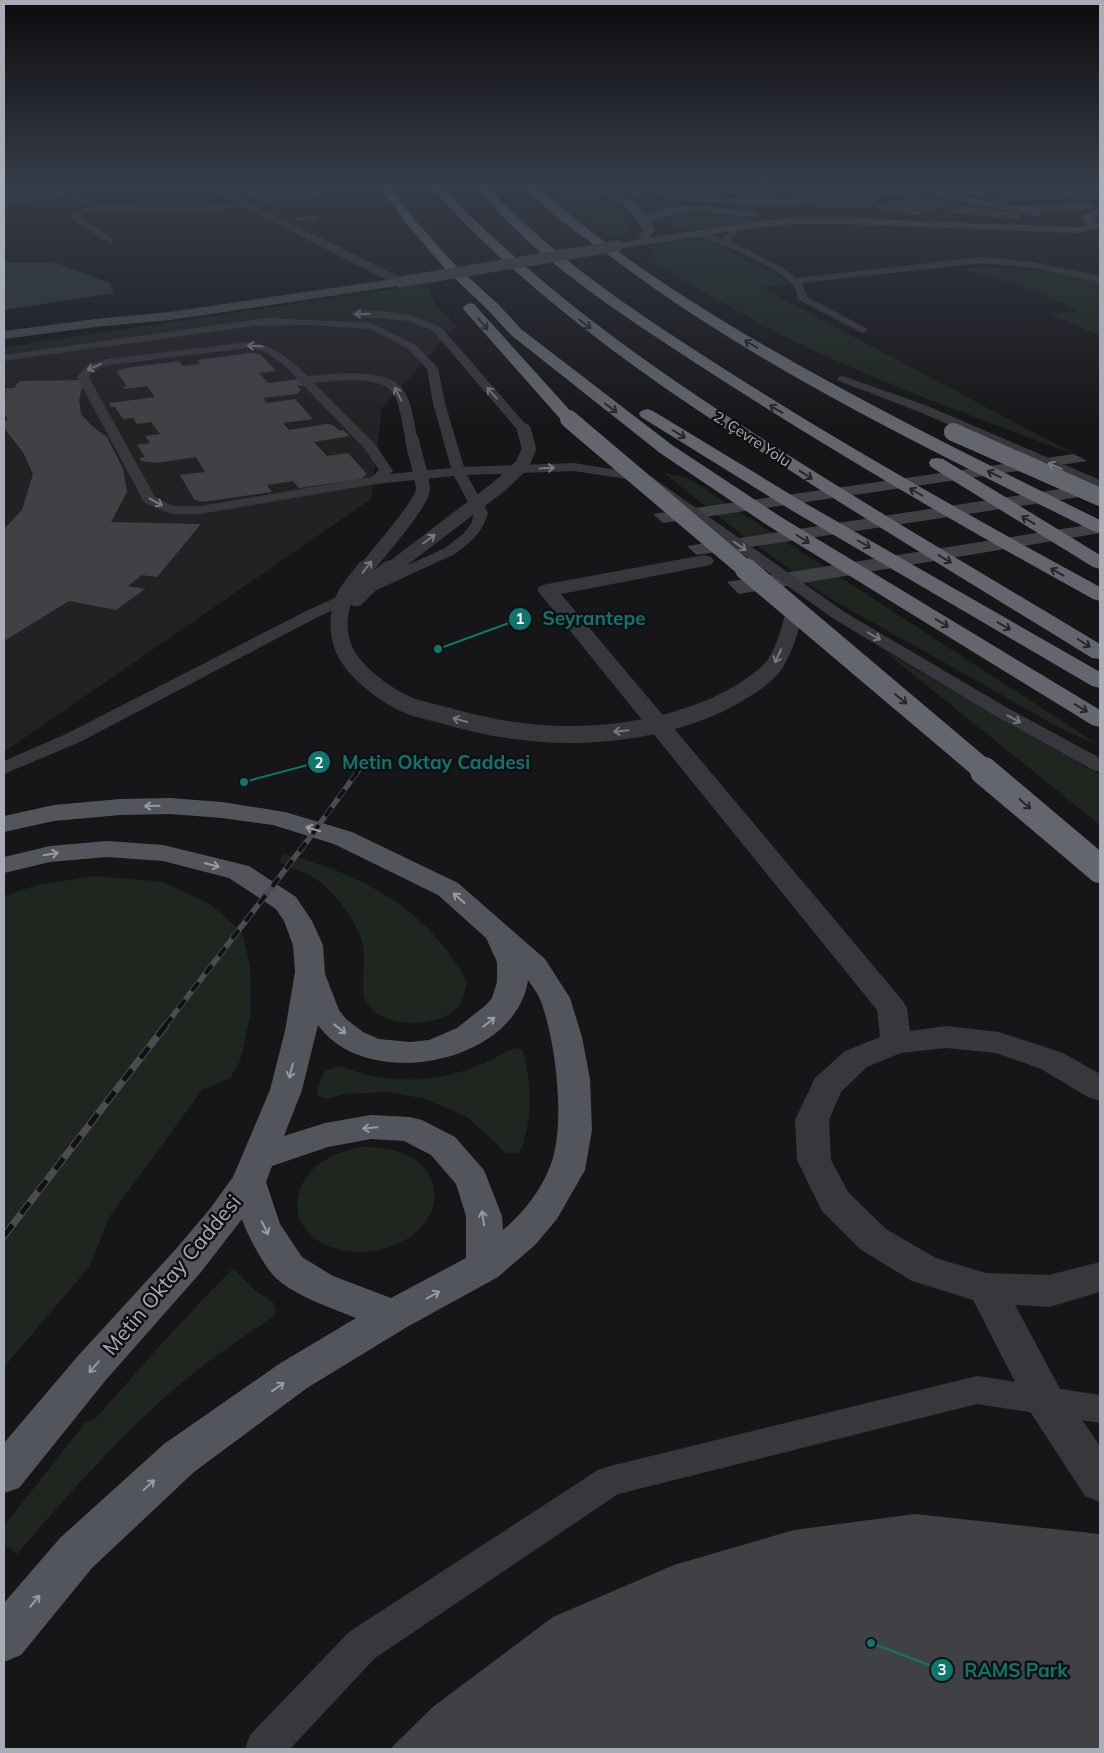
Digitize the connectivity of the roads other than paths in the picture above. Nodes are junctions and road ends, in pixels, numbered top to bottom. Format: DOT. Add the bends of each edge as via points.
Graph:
graph roads {
  1 [pos="368,266"];
  2 [pos="440,266"];
  3 [pos="450,266"];
  4 [pos="498,266"];
  5 [pos="514,266"];
  6 [pos="567,266"];
  7 [pos="631,266"];
  8 [pos="772,266"];
  9 [pos="931,266"];
  10 [pos="1037,266"];
  11 [pos="1100,279"];
  12 [pos="796,281"];
  13 [pos="400,282"];
  14 [pos="450,284"];
  15 [pos="659,287"];
  16 [pos="460,297"];
  17 [pos="494,308"];
  18 [pos="170,316"];
  19 [pos="254,324"];
  20 [pos="862,330"];
  21 [pos="4,335"];
  22 [pos="763,335"];
  23 [pos="4,341"];
  24 [pos="4,358"];
  25 [pos="793,369"];
  26 [pos="827,370"];
  27 [pos="843,379"];
  28 [pos="305,380"];
  29 [pos="459,472"];
  30 [pos="376,480"];
  31 [pos="1100,485"];
  32 [pos="1100,498"];
  33 [pos="1100,526"];
  34 [pos="704,561"];
  35 [pos="1100,563"];
  36 [pos="1100,595"];
  37 [pos="795,610"];
  38 [pos="339,616"];
  39 [pos="1100,654"];
  40 [pos="1100,681"];
  41 [pos="1100,720"];
  42 [pos="1100,766"];
  43 [pos="4,768"];
  44 [pos="4,824"];
  45 [pos="4,865"];
  46 [pos="1100,869"];
  47 [pos="495,930"];
  48 [pos="310,972"];
  49 [pos="896,1043"];
  50 [pos="1100,1089"];
  51 [pos="254,1170"];
  52 [pos="486,1266"];
  53 [pos="1100,1277"];
  54 [pos="986,1288"];
  55 [pos="393,1316"];
  56 [pos="1045,1400"];
  57 [pos="1100,1409"];
  58 [pos="4,1474"];
  59 [pos="1100,1482"];
  60 [pos="4,1638"];
  61 [pos="264,1749"];
  1 -- 13 [label="street"];
  2 -- 14 [label="highway"];
  3 -- 17 [label="highway"];
  4 -- 13 [label="street, bridge"];
  5 -- 39 [label="highway, 2. Çevre Yolu, one-way" via="583,323 714,415 843,498"];
  36 -- 6 [label="highway, one-way" via="839,447 694,356"];
  7 -- 15 [label="highway"];
  8 -- 12 [label="lane"];
  9 -- 12 [label="lane"];
  10 -- 11 [label="lane"];
  12 -- 20 [label="lane" via="802,298"];
  13 -- 18 [label="street"];
  15 -- 22 [label="highway"];
  25 -- 15 [label="highway, one-way"];
  16 -- 37 [label="highway, one-way, bridge" via="570,419"];
  17 -- 40 [label="highway, one-way" via="616,394 732,467"];
  17 -- 41 [label="highway, one-way" via="516,332 666,449 834,558"];
  18 -- 21 [label="street"];
  18 -- 23 [label="street"];
  19 -- 24 [label="lane"];
  19 -- 29 [label="lane" via="310,322 372,326 412,347 432,368"];
  38 -- 19 [label="lane, one-way, bridge" via="370,584 522,466 529,449 524,430 437,329 411,318 378,314 301,316"];
  33 -- 25 [label="highway, one-way" via="960,458"];
  35 -- 25 [label="highway, one-way" via="819,390"];
  26 -- 27 [label="highway"];
  31 -- 27 [label="lane, one-way" via="921,408"];
  27 -- 32 [label="highway, bridge" via="904,411"];
  28 -- 30 [label="lane" via="370,447 386,471"];
  28 -- 30 [label="lane, one-way" via="274,350 249,345 107,362 92,366 83,377 150,500 171,510 200,510"];
  38 -- 28 [label="lane, one-way, bridge" via="346,594 415,509 423,491 399,392 392,384 347,377"];
  29 -- 30 [label="lane"];
  29 -- 42 [label="lane, one-way" via="574,467 644,478 840,616"];
  29 -- 43 [label="lane" via="481,513 478,525 450,551 312,614 73,738"];
  34 -- 49 [label="street" via="546,590 892,1008"];
  37 -- 38 [label="lane, one-way, bridge" via="788,635 774,664 740,695 690,717 634,730 588,734 538,734 474,724 410,706 378,687 355,667 339,636"];
  37 -- 46 [label="highway, one-way, bridge"];
  47 -- 44 [label="main road, one-way" via="448,889 343,838 276,818 170,806 130,806 54,813"];
  45 -- 48 [label="main road, Metin Oktay Caddesi, one-way" via="50,854 107,849 163,853 239,872 286,903 308,945"];
  48 -- 47 [label="main road, one-way" via="322,1007 334,1026 354,1040 398,1054 425,1052 452,1045 472,1035 498,1014 511,992 514,964"];
  47 -- 52 [label="main road" via="534,966 555,998 574,1079 575,1130 567,1170 544,1209 522,1235"];
  48 -- 51 [label="main road, Metin Oktay Caddesi, one-way" via="301,1031 286,1090"];
  49 -- 50 [label="street" via="946,1037 999,1043 1052,1061"];
  49 -- 54 [label="street" via="856,1060 827,1086 812,1120 814,1160 835,1201 873,1239 925,1270"];
  52 -- 51 [label="main road, one-way" via="484,1216 472,1179 443,1146 410,1129 371,1126 325,1135"];
  51 -- 55 [label="main road, one-way" via="263,1228 289,1268 320,1287"];
  51 -- 58 [label="main road, Metin Oktay Caddesi, one-way" via="222,1220"];
  55 -- 52 [label="main road, one-way"];
  53 -- 54 [label="street" via="1049,1291"];
  54 -- 56 [label="street"];
  60 -- 55 [label="main road, one-way" via="76,1553 179,1458 293,1376"];
  56 -- 57 [label="lane"];
  56 -- 59 [label="street"];
  56 -- 61 [label="lane" via="977,1390 610,1481 362,1646"];
}
